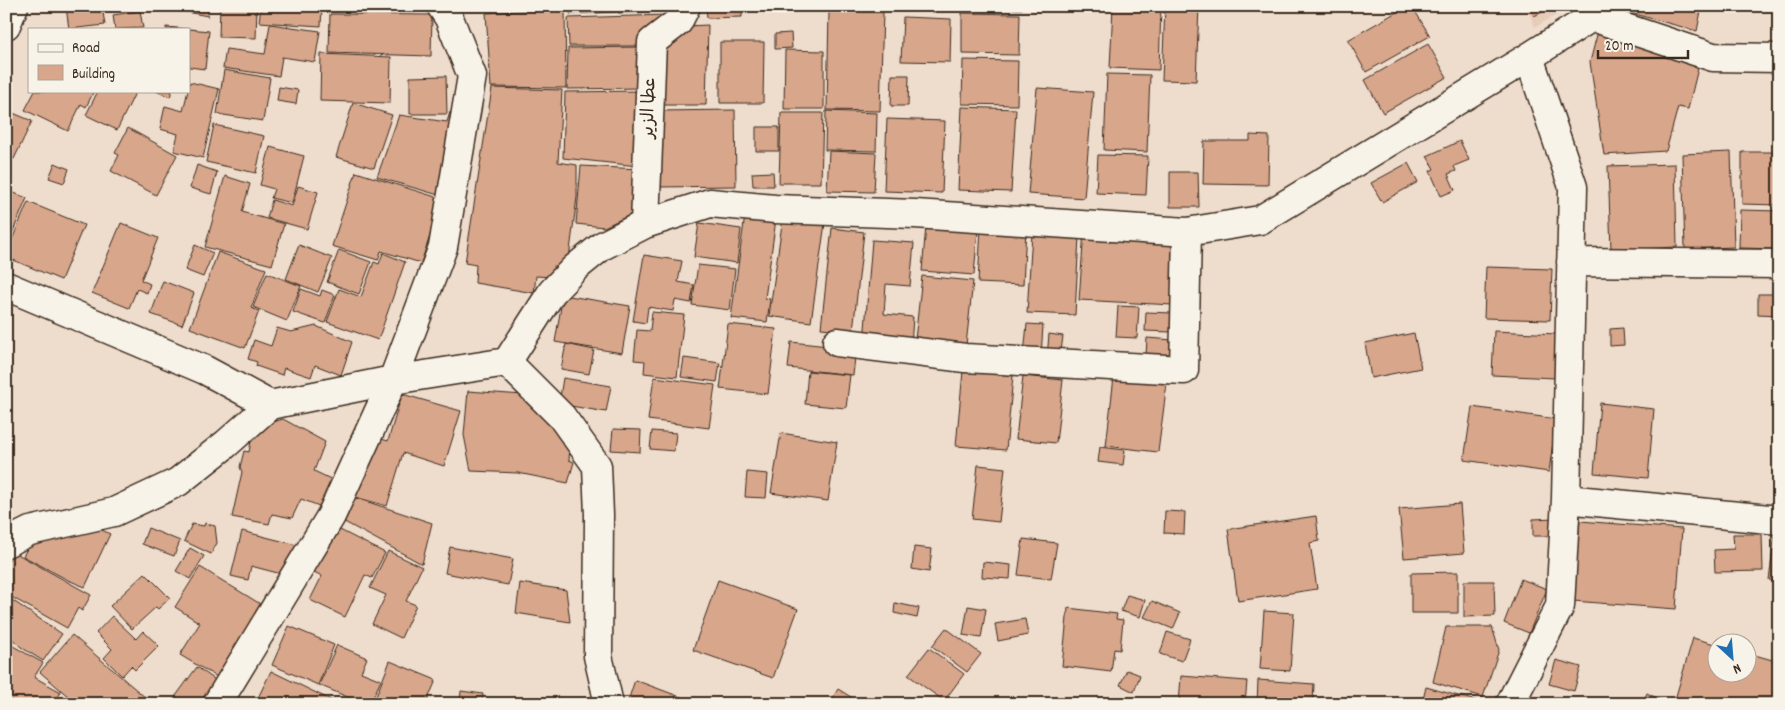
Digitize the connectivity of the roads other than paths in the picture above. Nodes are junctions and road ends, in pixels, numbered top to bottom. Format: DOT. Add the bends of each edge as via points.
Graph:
graph roads {
  1 [pos="14,6"];
  2 [pos="441,6"];
  3 [pos="686,6"];
  4 [pos="1597,12"];
  5 [pos="6,26"];
  6 [pos="1529,57"];
  7 [pos="1779,58"];
  8 [pos="646,224"];
  9 [pos="1187,232"];
  10 [pos="1571,262"];
  11 [pos="1779,264"];
  12 [pos="6,286"];
  13 [pos="837,342"];
  14 [pos="507,362"];
  15 [pos="393,380"];
  16 [pos="270,405"];
  17 [pos="1566,499"];
  18 [pos="1779,520"];
  19 [pos="6,543"];
  20 [pos="217,704"];
  21 [pos="609,704"];
  22 [pos="1510,704"];
  1 -- 5 [label="street"];
  2 -- 15 [label="street" via="472,76 443,247"];
  3 -- 8 [label="street, عطا الزير" via="678,22 652,42"];
  4 -- 6 [label="street"];
  4 -- 7 [label="street" via="1713,56"];
  6 -- 9 [label="street" via="1260,220"];
  6 -- 10 [label="street" via="1573,187"];
  8 -- 9 [label="street" via="710,203"];
  8 -- 14 [label="street" via="602,246 574,268 552,292"];
  9 -- 13 [label="street" via="1184,370 965,358"];
  10 -- 11 [label="street"];
  10 -- 17 [label="street"];
  12 -- 16 [label="street" via="205,370"];
  14 -- 15 [label="street"];
  14 -- 21 [label="street" via="562,417 597,466 598,656"];
  15 -- 16 [label="street"];
  15 -- 20 [label="street" via="331,516"];
  16 -- 19 [label="street" via="178,482 114,512 30,531"];
  17 -- 18 [label="street"];
  17 -- 22 [label="street" via="1560,606"];
}
